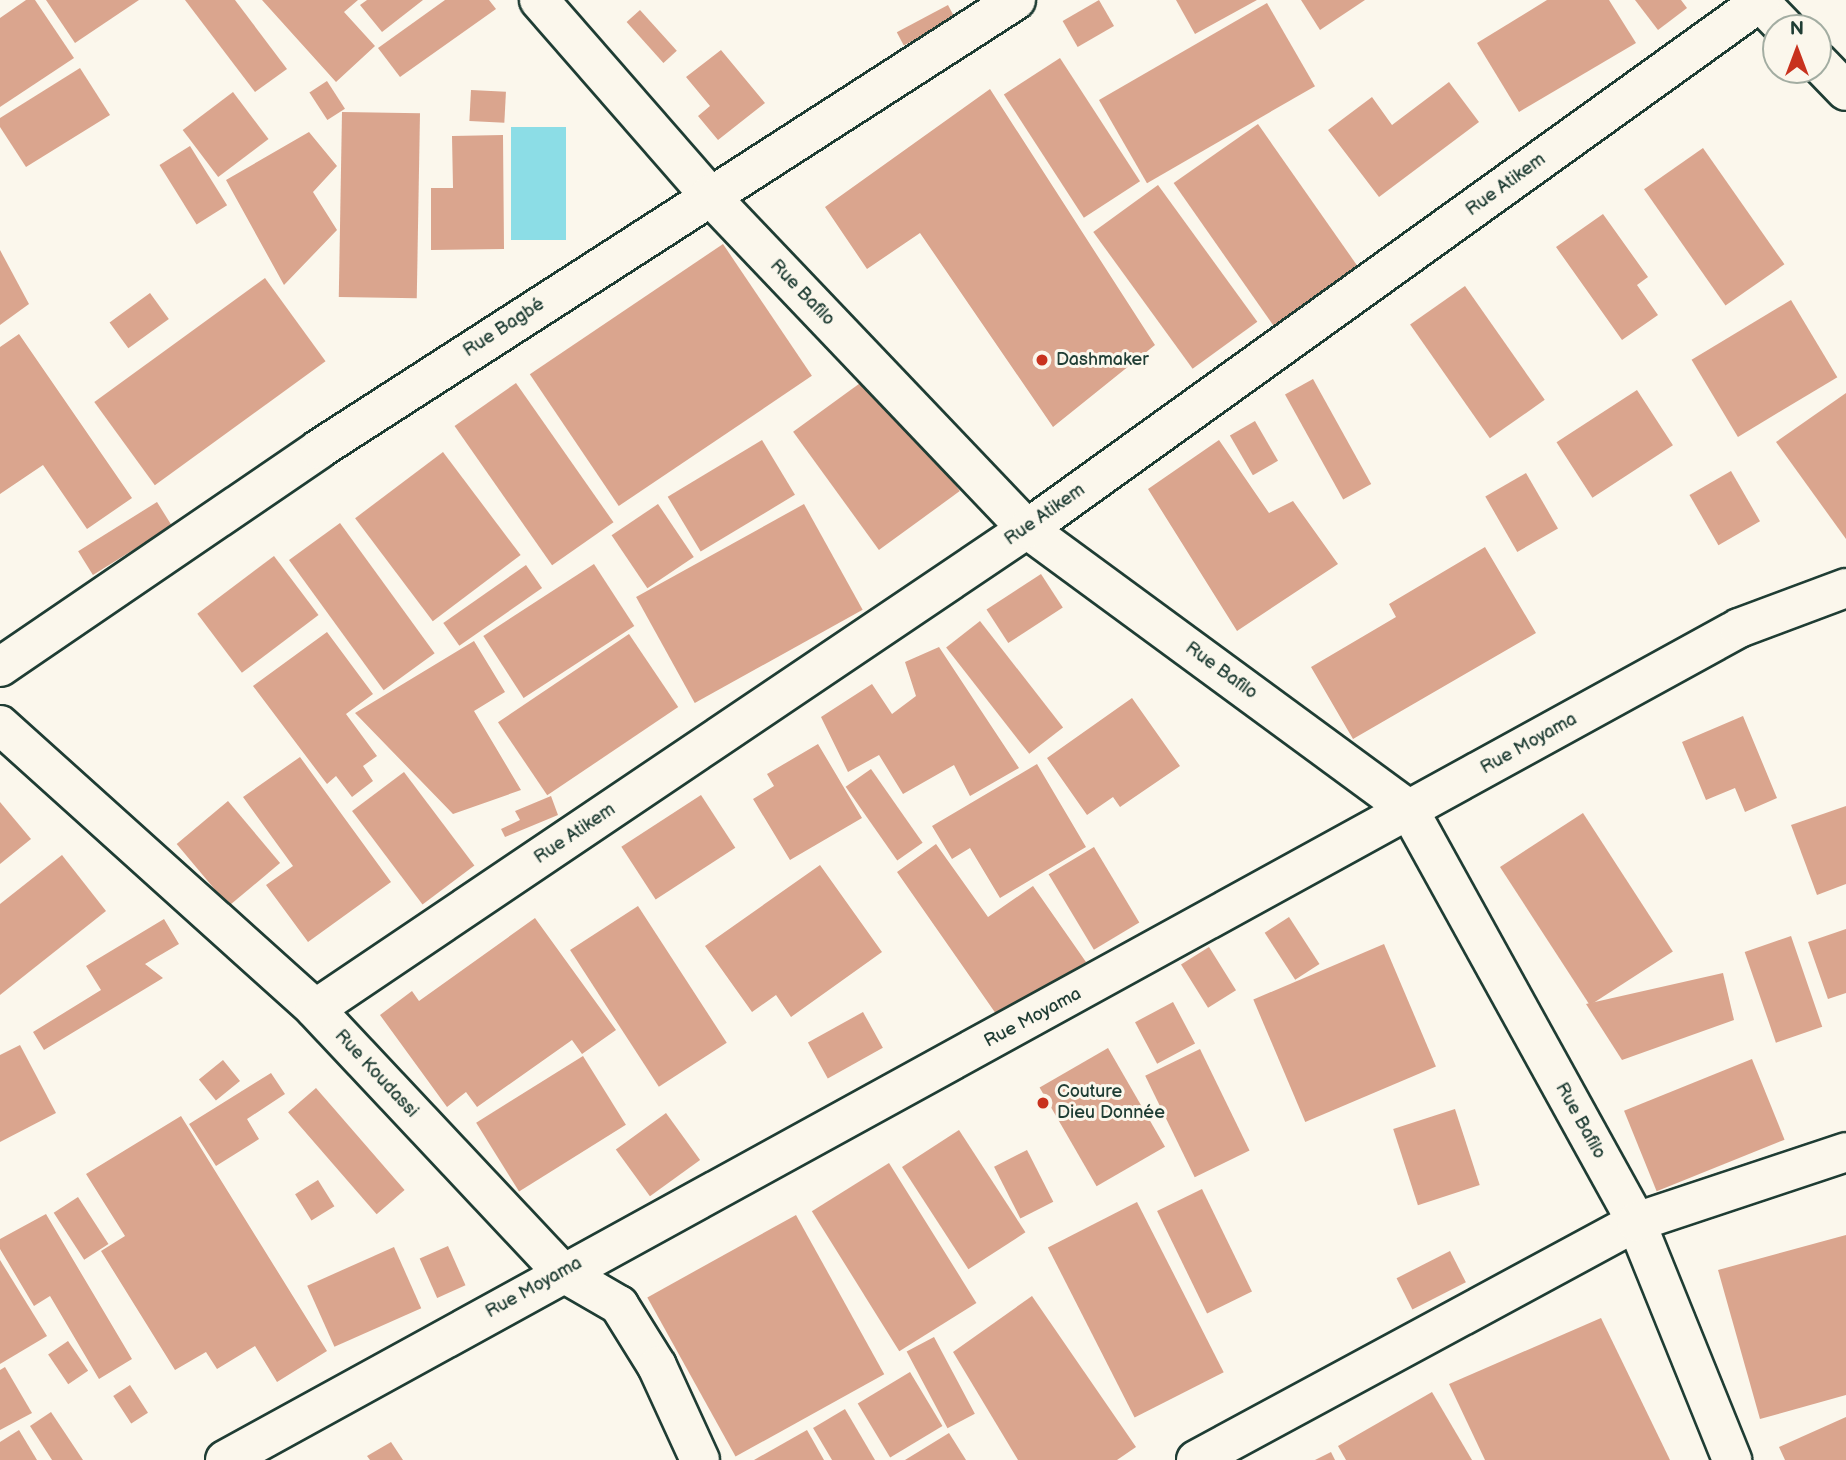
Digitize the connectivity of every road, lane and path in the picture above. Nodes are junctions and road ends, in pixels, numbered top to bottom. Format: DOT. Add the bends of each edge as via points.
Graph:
graph roads {
  1 [pos="538,0"];
  2 [pos="1016,0"];
  3 [pos="1768,10"];
  4 [pos="1832,76"];
  5 [pos="1846,91"];
  6 [pos="709,195"];
  7 [pos="1027,529"];
  8 [pos="1846,588"];
  9 [pos="0,667"];
  10 [pos="0,725"];
  11 [pos="1409,810"];
  12 [pos="315,1009"];
  13 [pos="1846,1152"];
  14 [pos="1636,1222"];
  15 [pos="562,1272"];
  16 [pos="225,1460"];
  17 [pos="700,1460"];
  18 [pos="1196,1460"];
  19 [pos="1732,1460"];
  1 -- 6 [label="street, Rue Bafilo"];
  2 -- 6 [label="street, Rue Bagbé"];
  3 -- 7 [label="street, Rue Atikem"];
  4 -- 5 [label="street"];
  6 -- 7 [label="street, Rue Bafilo"];
  6 -- 9 [label="street, Rue Bagbé" via="319,449"];
  7 -- 11 [label="street, Rue Bafilo"];
  7 -- 12 [label="street, Rue Atikem"];
  8 -- 11 [label="street, Rue Moyama" via="1739,628"];
  10 -- 12 [label="street, Rue Koudassi"];
  11 -- 14 [label="street, Rue Bafilo"];
  11 -- 15 [label="street, Rue Moyama"];
  12 -- 15 [label="street, Rue Koudassi"];
  13 -- 14 [label="street"];
  14 -- 18 [label="street"];
  14 -- 19 [label="street, Rue Bafilo"];
  15 -- 16 [label="street, Rue Moyama"];
  15 -- 17 [label="street, Rue Koudassi" via="619,1305 657,1366"];
}
